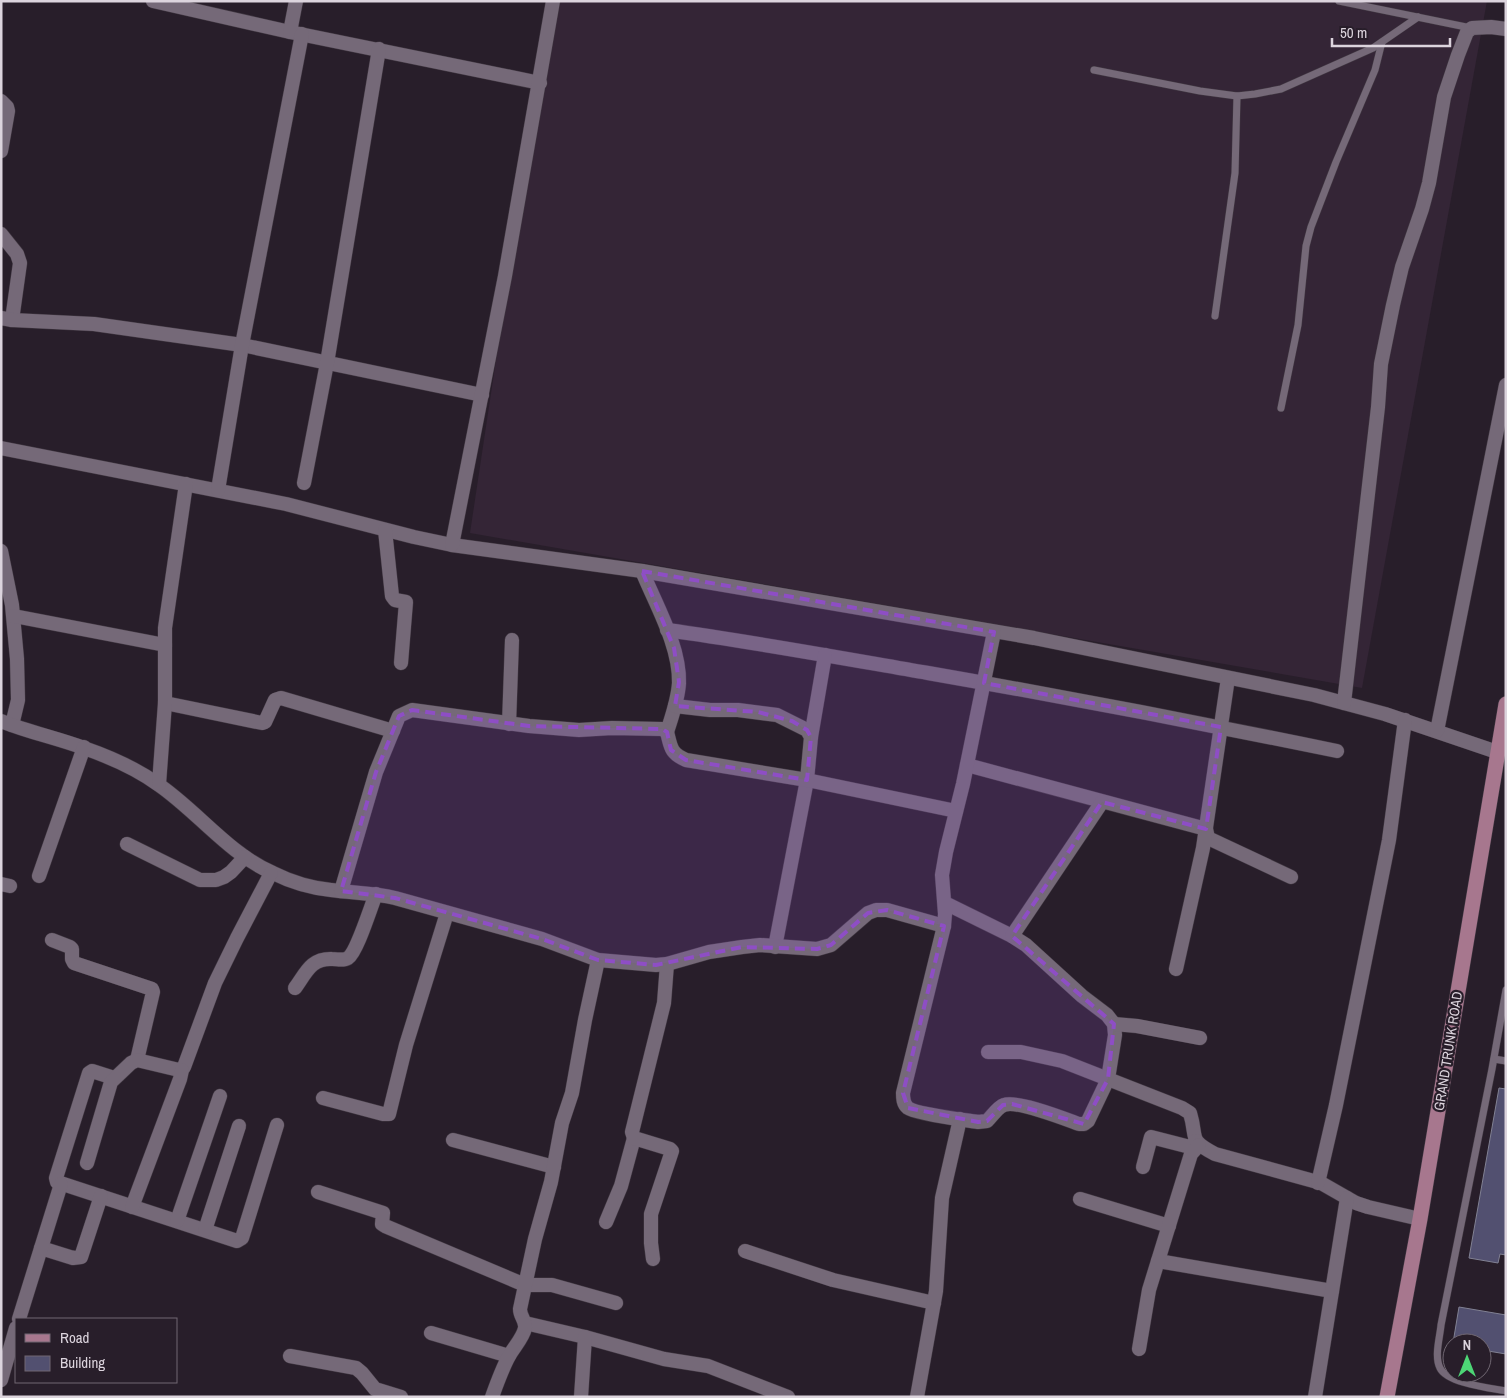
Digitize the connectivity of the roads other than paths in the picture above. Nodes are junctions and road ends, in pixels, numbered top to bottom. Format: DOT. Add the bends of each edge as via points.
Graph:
graph roads {
  1 [pos="153,1"];
  2 [pos="296,1"];
  3 [pos="554,1"];
  4 [pos="1339,1"];
  5 [pos="1418,17"];
  6 [pos="1472,28"];
  7 [pos="1506,29"];
  8 [pos="296,33"];
  9 [pos="1382,42"];
  10 [pos="379,49"];
  11 [pos="1094,70"];
  12 [pos="540,83"];
  13 [pos="1237,96"];
  14 [pos="1,100"];
  15 [pos="1,151"];
  16 [pos="1,234"];
  17 [pos="1215,316"];
  18 [pos="6,319"];
  19 [pos="242,345"];
  20 [pos="327,363"];
  21 [pos="1506,385"];
  22 [pos="482,395"];
  23 [pos="1281,408"];
  24 [pos="2,450"];
  25 [pos="186,484"];
  26 [pos="304,484"];
  27 [pos="218,490"];
  28 [pos="385,530"];
  29 [pos="452,545"];
  30 [pos="1,551"];
  31 [pos="642,571"];
  32 [pos="4,577"];
  33 [pos="14,616"];
  34 [pos="667,630"];
  35 [pos="994,632"];
  36 [pos="512,640"];
  37 [pos="165,645"];
  38 [pos="825,655"];
  39 [pos="401,663"];
  40 [pos="1228,678"];
  41 [pos="984,683"];
  42 [pos="165,703"];
  43 [pos="1344,703"];
  44 [pos="1506,704"];
  45 [pos="675,706"];
  46 [pos="1406,720"];
  47 [pos="7,723"];
  48 [pos="509,724"];
  49 [pos="1221,727"];
  50 [pos="393,731"];
  51 [pos="1437,731"];
  52 [pos="667,732"];
  53 [pos="811,737"];
  54 [pos="84,747"];
  55 [pos="1337,751"];
  56 [pos="1497,752"];
  57 [pos="967,765"];
  58 [pos="807,780"];
  59 [pos="159,784"];
  60 [pos="1102,802"];
  61 [pos="956,811"];
  62 [pos="1206,830"];
  63 [pos="127,844"];
  64 [pos="245,857"];
  65 [pos="271,873"];
  66 [pos="39,876"];
  67 [pos="1291,877"];
  68 [pos="341,891"];
  69 [pos="376,894"];
  70 [pos="945,903"];
  71 [pos="447,913"];
  72 [pos="944,926"];
  73 [pos="1012,936"];
  74 [pos="52,940"];
  75 [pos="775,946"];
  76 [pos="598,960"];
  77 [pos="667,964"];
  78 [pos="1176,969"];
  79 [pos="296,988"];
  80 [pos="1506,990"];
  81 [pos="1504,1006"];
  82 [pos="1114,1024"];
  83 [pos="1200,1038"];
  84 [pos="988,1052"];
  85 [pos="1494,1059"];
  86 [pos="137,1060"];
  87 [pos="1506,1061"];
  88 [pos="182,1070"];
  89 [pos="114,1078"];
  90 [pos="1108,1079"];
  91 [pos="220,1096"];
  92 [pos="323,1098"];
  93 [pos="960,1119"];
  94 [pos="277,1125"];
  95 [pos="239,1126"];
  96 [pos="634,1138"];
  97 [pos="453,1140"];
  98 [pos="1198,1143"];
  99 [pos="87,1163"];
  100 [pos="554,1167"];
  101 [pos="1143,1167"];
  102 [pos="1318,1183"];
  103 [pos="61,1184"];
  104 [pos="318,1192"];
  105 [pos="101,1196"];
  106 [pos="1080,1198"];
  107 [pos="1347,1198"];
  108 [pos="132,1207"];
  109 [pos="1420,1219"];
  110 [pos="177,1221"];
  111 [pos="606,1222"];
  112 [pos="1169,1226"];
  113 [pos="205,1230"];
  114 [pos="41,1248"];
  115 [pos="745,1251"];
  116 [pos="653,1259"];
  117 [pos="1158,1261"];
  118 [pos="525,1285"];
  119 [pos="1332,1291"];
  120 [pos="616,1303"];
  121 [pos="934,1303"];
  122 [pos="19,1318"];
  123 [pos="525,1323"];
  124 [pos="15,1331"];
  125 [pos="430,1333"];
  126 [pos="585,1337"];
  127 [pos="1138,1349"];
  128 [pos="290,1356"];
  129 [pos="509,1356"];
  130 [pos="1,1380"];
  131 [pos="1506,1391"];
  132 [pos="401,1397"];
  133 [pos="492,1397"];
  134 [pos="581,1397"];
  135 [pos="788,1397"];
  136 [pos="916,1397"];
  137 [pos="1315,1397"];
  138 [pos="1387,1397"];
  1 -- 8 [label="street"];
  2 -- 8 [label="street"];
  3 -- 12 [label="street"];
  4 -- 5 [label="lane"];
  5 -- 6 [label="lane"];
  5 -- 9 [label="lane"];
  6 -- 7 [label="street"];
  6 -- 43 [label="street" via="1467,32 1444,97 1429,183 1402,267 1381,364"];
  8 -- 10 [label="street"];
  8 -- 19 [label="street"];
  9 -- 13 [label="lane" via="1280,89"];
  9 -- 23 [label="lane" via="1375,70 1311,227 1298,325"];
  10 -- 12 [label="street"];
  10 -- 20 [label="street"];
  11 -- 13 [label="lane"];
  12 -- 22 [label="street"];
  13 -- 17 [label="lane" via="1235,174"];
  14 -- 15 [label="street" via="8,111"];
  16 -- 18 [label="street" via="20,263"];
  18 -- 19 [label="street" via="94,324"];
  19 -- 20 [label="street"];
  19 -- 27 [label="street"];
  20 -- 22 [label="street"];
  20 -- 26 [label="street"];
  21 -- 51 [label="street"];
  22 -- 29 [label="street"];
  24 -- 25 [label="street"];
  25 -- 27 [label="street"];
  25 -- 37 [label="street" via="164,628"];
  27 -- 28 [label="street"];
  28 -- 29 [label="street"];
  28 -- 39 [label="street" via="392,596 406,602"];
  29 -- 31 [label="street"];
  30 -- 32 [label="street"];
  31 -- 34 [label="street"];
  31 -- 35 [label="street"];
  32 -- 33 [label="street"];
  33 -- 37 [label="street"];
  33 -- 47 [label="street" via="19,687 18,700"];
  34 -- 38 [label="street"];
  34 -- 45 [label="street" via="677,662 679,682"];
  35 -- 40 [label="street"];
  35 -- 41 [label="street"];
  36 -- 48 [label="street"];
  37 -- 42 [label="street"];
  38 -- 41 [label="street"];
  38 -- 53 [label="street"];
  40 -- 43 [label="street"];
  40 -- 49 [label="street"];
  41 -- 49 [label="street"];
  41 -- 57 [label="street"];
  42 -- 50 [label="street" via="265,722 274,700 281,698"];
  42 -- 59 [label="street"];
  43 -- 46 [label="street"];
  44 -- 56 [label="main road, GRAND TRUNK ROAD"];
  45 -- 52 [label="street"];
  45 -- 53 [label="street" via="777,715 807,730"];
  46 -- 51 [label="street"];
  46 -- 102 [label="street" via="1389,840"];
  47 -- 54 [label="street"];
  48 -- 50 [label="street" via="412,710 399,716"];
  48 -- 52 [label="street" via="579,730 654,728"];
  49 -- 55 [label="street"];
  49 -- 62 [label="street"];
  50 -- 68 [label="street" via="376,772"];
  51 -- 56 [label="street"];
  52 -- 58 [label="street" via="671,750 686,760"];
  53 -- 58 [label="street"];
  54 -- 59 [label="street"];
  54 -- 66 [label="street"];
  56 -- 109 [label="main road, GRAND TRUNK ROAD"];
  57 -- 60 [label="street"];
  57 -- 61 [label="street"];
  58 -- 61 [label="street"];
  58 -- 75 [label="street"];
  59 -- 64 [label="street"];
  60 -- 62 [label="street"];
  60 -- 73 [label="street"];
  61 -- 70 [label="street" via="942,875"];
  62 -- 67 [label="street" via="1208,838"];
  62 -- 78 [label="street"];
  63 -- 64 [label="street" via="200,880 224,877"];
  64 -- 65 [label="street"];
  65 -- 68 [label="street" via="317,888"];
  65 -- 88 [label="street" via="215,983"];
  68 -- 69 [label="street"];
  69 -- 71 [label="street"];
  69 -- 79 [label="street" via="350,956 343,960 319,960 310,966"];
  70 -- 72 [label="street"];
  70 -- 73 [label="street"];
  71 -- 76 [label="street" via="542,939"];
  71 -- 92 [label="street" via="406,1045 389,1114"];
  72 -- 75 [label="street" via="887,910 876,910 868,913 831,945 817,949"];
  72 -- 93 [label="street" via="903,1102 908,1108"];
  73 -- 82 [label="street"];
  74 -- 86 [label="street" via="72,949 74,963 152,989"];
  75 -- 77 [label="street" via="742,946"];
  76 -- 77 [label="street"];
  76 -- 100 [label="street"];
  77 -- 96 [label="street" via="664,1003 632,1132"];
  80 -- 81 [label="lane"];
  81 -- 85 [label="lane"];
  82 -- 83 [label="street"];
  82 -- 90 [label="street"];
  84 -- 90 [label="street" via="1021,1052 1062,1061"];
  85 -- 87 [label="lane"];
  85 -- 131 [label="lane" via="1441,1325 1438,1357 1440,1368 1458,1381"];
  86 -- 88 [label="street"];
  86 -- 89 [label="street"];
  88 -- 108 [label="street"];
  89 -- 99 [label="street"];
  89 -- 103 [label="street" via="92,1071 89,1073 56,1178 56,1182"];
  90 -- 93 [label="street" via="1084,1124 1012,1104 1003,1105 987,1121"];
  90 -- 98 [label="street" via="1182,1108 1190,1114"];
  91 -- 110 [label="street"];
  93 -- 121 [label="street" via="942,1198 939,1272"];
  94 -- 113 [label="street" via="242,1238 237,1241"];
  95 -- 113 [label="street"];
  96 -- 111 [label="street" via="621,1186"];
  96 -- 116 [label="street" via="672,1151 651,1214"];
  97 -- 100 [label="street"];
  98 -- 101 [label="street" via="1190,1147 1151,1137"];
  98 -- 102 [label="street" via="1215,1154"];
  98 -- 112 [label="street" via="1191,1154"];
  100 -- 118 [label="street"];
  102 -- 107 [label="street"];
  103 -- 105 [label="street"];
  103 -- 114 [label="street"];
  104 -- 118 [label="street" via="383,1213 382,1224 385,1226"];
  105 -- 108 [label="street"];
  105 -- 114 [label="street" via="81,1257 73,1258"];
  106 -- 112 [label="street"];
  107 -- 109 [label="street" via="1368,1207"];
  107 -- 119 [label="street"];
  108 -- 110 [label="street"];
  109 -- 138 [label="main road, GRAND TRUNK ROAD"];
  110 -- 113 [label="street"];
  112 -- 117 [label="street"];
  114 -- 122 [label="street"];
  115 -- 121 [label="street" via="833,1280"];
  117 -- 119 [label="street"];
  117 -- 127 [label="street"];
  118 -- 120 [label="street" via="552,1285"];
  118 -- 123 [label="street" via="520,1309"];
  119 -- 137 [label="street"];
  121 -- 136 [label="street"];
  123 -- 126 [label="street"];
  123 -- 129 [label="street" via="523,1334"];
  124 -- 130 [label="street"];
  125 -- 129 [label="street"];
  126 -- 134 [label="street"];
  126 -- 135 [label="street" via="669,1360 708,1366"];
  128 -- 132 [label="street" via="356,1368 375,1390"];
  129 -- 133 [label="street"];
}
